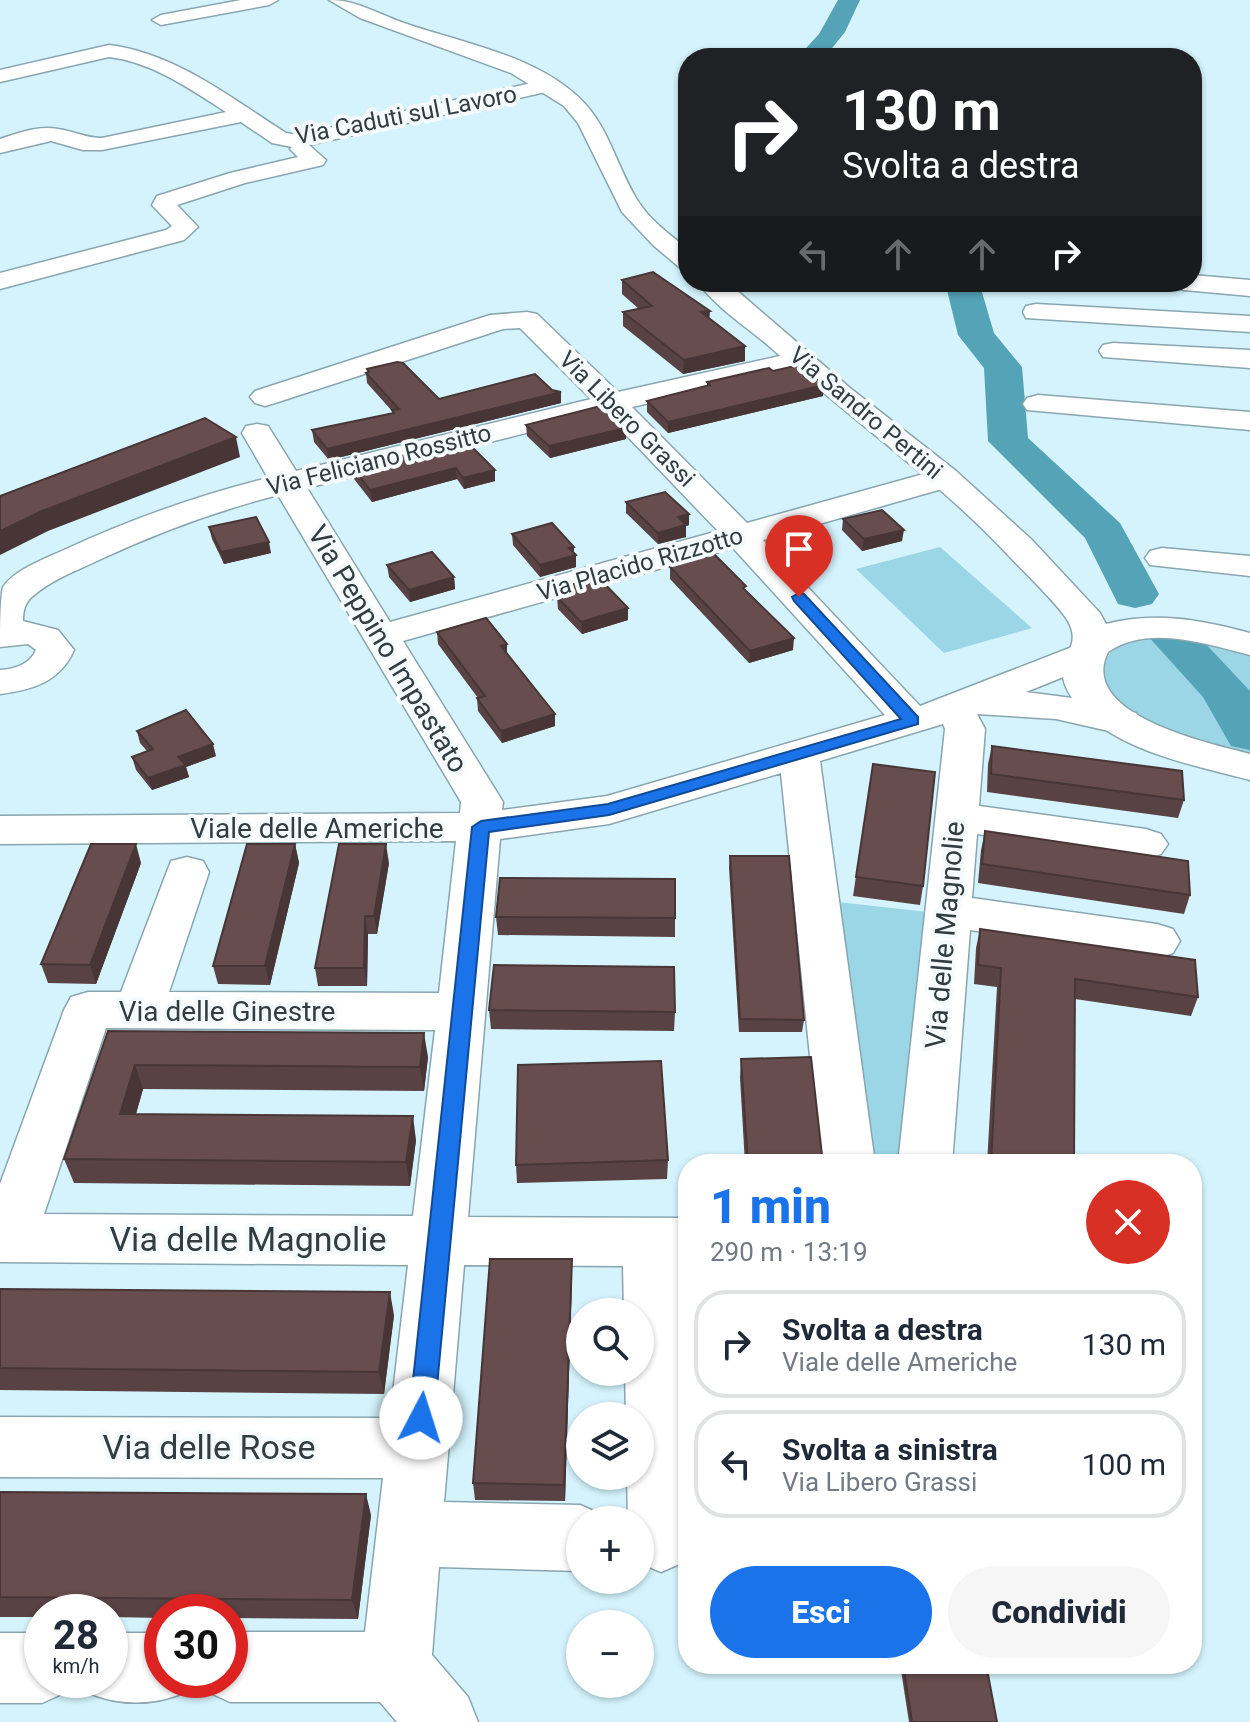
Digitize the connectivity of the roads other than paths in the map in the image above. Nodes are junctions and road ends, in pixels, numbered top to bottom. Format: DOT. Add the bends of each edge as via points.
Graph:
graph roads {
  1 [pos="269,0"];
  2 [pos="338,0"];
  3 [pos="161,20"];
  4 [pos="0,76"];
  5 [pos="550,85"];
  6 [pos="243,115"];
  7 [pos="120,141"];
  8 [pos="297,141"];
  9 [pos="0,146"];
  10 [pos="143,158"];
  11 [pos="166,175"];
  12 [pos="188,193"];
  13 [pos="678,253"];
  14 [pos="0,281"];
  15 [pos="1202,284"];
  16 [pos="1250,288"];
  17 [pos="723,292"];
  18 [pos="1036,312"];
  19 [pos="1250,324"];
  20 [pos="1113,351"];
  21 [pos="1250,359"];
  22 [pos="802,360"];
  23 [pos="265,397"];
  24 [pos="613,402"];
  25 [pos="1038,404"];
  26 [pos="1250,421"];
  27 [pos="257,433"];
  28 [pos="945,478"];
  29 [pos="287,481"];
  30 [pos="742,535"];
  31 [pos="1019,546"];
  32 [pos="1162,558"];
  33 [pos="1250,566"];
  34 [pos="2,635"];
  35 [pos="381,636"];
  36 [pos="1238,640"];
  37 [pos="1089,651"];
  38 [pos="0,682"];
  39 [pos="933,714"];
  40 [pos="1122,722"];
  41 [pos="799,755"];
  42 [pos="1250,767"];
  43 [pos="956,817"];
  44 [pos="481,827"];
  45 [pos="0,830"];
  46 [pos="1146,844"];
  47 [pos="187,872"];
  48 [pos="947,911"];
  49 [pos="1157,941"];
  50 [pos="139,1010"];
  51 [pos="462,1012"];
  52 [pos="847,1154"];
  53 [pos="926,1154"];
  54 [pos="4,1238"];
  55 [pos="439,1240"];
  56 [pos="670,1242"];
  57 [pos="0,1447"];
  58 [pos="418,1448"];
  59 [pos="410,1534"];
  60 [pos="566,1538"];
  61 [pos="663,1539"];
  62 [pos="0,1668"];
  63 [pos="24,1668"];
  64 [pos="248,1671"];
  65 [pos="427,1707"];
  1 -- 3 [label="street"];
  2 -- 5 [label="street" via="361,14"];
  4 -- 6 [label="street, Via Caduti sul Lavoro" via="109,51 128,52"];
  5 -- 8 [label="street, Via Caduti sul Lavoro"];
  5 -- 13 [label="street" via="583,114 624,199"];
  6 -- 7 [label="street"];
  6 -- 8 [label="street, Via Caduti sul Lavoro" via="280,138"];
  7 -- 9 [label="street" via="82,145 46,134"];
  7 -- 10 [label="street"];
  8 -- 12 [label="street" via="315,160"];
  11 -- 12 [label="street"];
  12 -- 14 [label="street" via="165,201 186,227 175,235"];
  15 -- 16 [label="street"];
  17 -- 22 [label="street, Via Sandro Pertini"];
  18 -- 19 [label="street"];
  20 -- 21 [label="street"];
  22 -- 24 [label="street, Via Feliciano Rossitto"];
  22 -- 28 [label="street, Via Sandro Pertini"];
  23 -- 24 [label="street, Via Libero Grassi" via="513,319 527,320"];
  24 -- 29 [label="street, Via Feliciano Rossitto"];
  24 -- 30 [label="street, Via Libero Grassi"];
  25 -- 26 [label="street"];
  27 -- 29 [label="street, Via Peppino Impastato"];
  28 -- 30 [label="street, Via Placido Rizzotto"];
  28 -- 31 [label="street, Via Sandro Pertini"];
  29 -- 34 [label="street, Via Feliciano Rossitto" via="134,531 55,567 20,588 5,609"];
  29 -- 35 [label="street, Via Peppino Impastato"];
  30 -- 35 [label="street, Via Placido Rizzotto"];
  30 -- 39 [label="street, Via Libero Grassi"];
  31 -- 36 [label="street" via="1122,603"];
  31 -- 37 [label="street" via="1087,621"];
  32 -- 33 [label="street"];
  34 -- 38 [label="street" via="44,636 55,650 33,674"];
  35 -- 44 [label="street, Via Peppino Impastato" via="482,802"];
  36 -- 37 [label="street" via="1142,627 1121,631"];
  37 -- 39 [label="street"];
  37 -- 40 [label="street" via="1081,670 1086,688"];
  39 -- 40 [label="street" via="1024,702"];
  39 -- 41 [label="street, Viale delle Americhe"];
  39 -- 43 [label="street, Via delle Magnolie" via="965,729"];
  40 -- 42 [label="street"];
  41 -- 44 [label="street, Viale delle Americhe" via="609,810"];
  41 -- 52 [label="street"];
  43 -- 46 [label="street"];
  43 -- 48 [label="street, Via delle Magnolie"];
  44 -- 45 [label="street, Viale delle Americhe"];
  44 -- 51 [label="street, Via Peppino Impastato"];
  47 -- 50 [label="street"];
  48 -- 49 [label="street"];
  48 -- 53 [label="street, Via delle Magnolie"];
  50 -- 51 [label="street, Via delle Ginestre"];
  50 -- 54 [label="street, Via delle Ginestre" via="88,1010"];
  51 -- 55 [label="street, Via Peppino Impastato"];
  54 -- 55 [label="street, Via delle Magnolie"];
  55 -- 56 [label="street, Via delle Magnolie"];
  55 -- 58 [label="street, Via Peppino Impastato"];
  56 -- 61 [label="street"];
  57 -- 58 [label="street, Via delle Rose"];
  58 -- 59 [label="street, Via Peppino Impastato"];
  59 -- 60 [label="street"];
  59 -- 65 [label="street, Via Peppino Impastato"];
  62 -- 63 [label="street"];
  64 -- 65 [label="street"];
}
